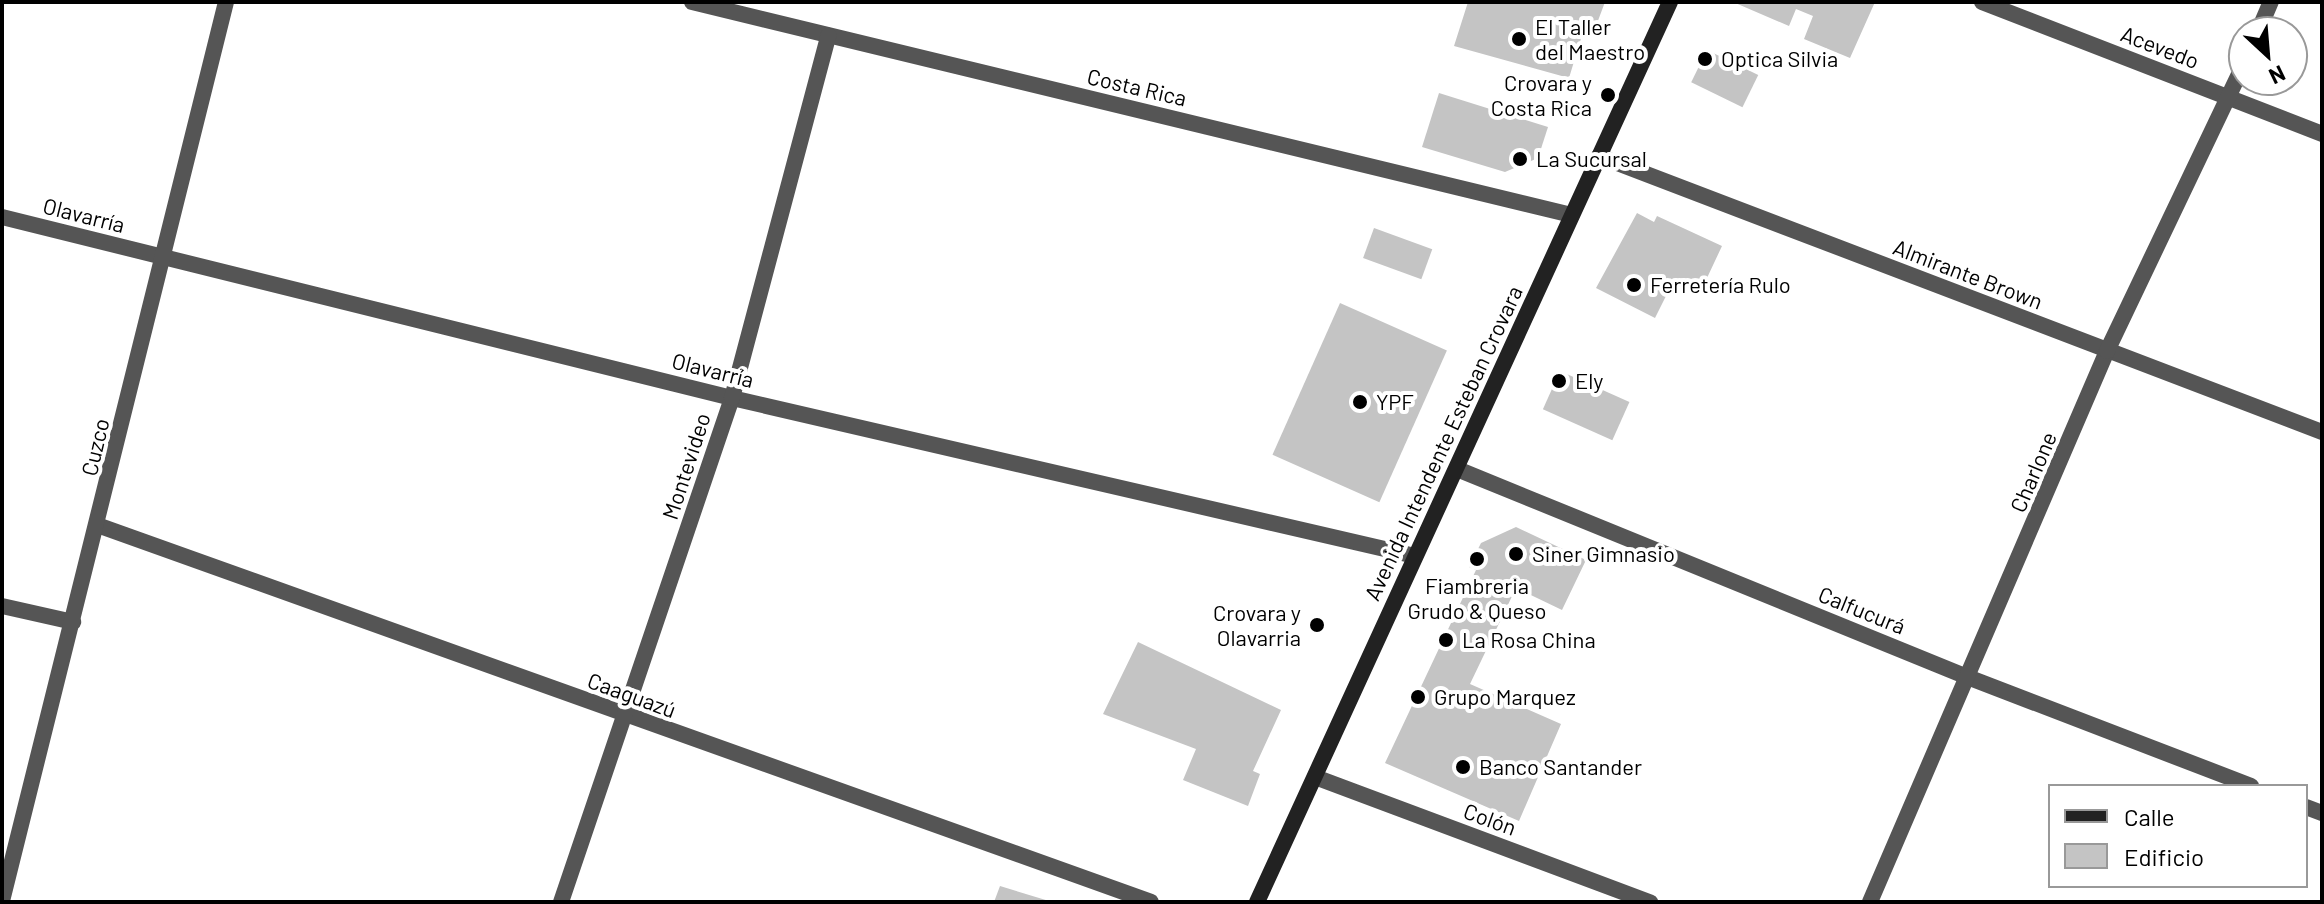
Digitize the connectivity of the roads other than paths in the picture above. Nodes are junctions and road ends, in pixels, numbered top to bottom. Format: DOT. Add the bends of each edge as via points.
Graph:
graph roads {
  1 [pos="226,2"];
  2 [pos="692,2"];
  3 [pos="1670,2"];
  4 [pos="1982,2"];
  5 [pos="751,9"];
  6 [pos="828,36"];
  7 [pos="2229,98"];
  8 [pos="2322,134"];
  9 [pos="1599,156"];
  10 [pos="1572,215"];
  11 [pos="2,217"];
  12 [pos="162,257"];
  13 [pos="2107,351"];
  14 [pos="732,398"];
  15 [pos="2322,432"];
  16 [pos="1457,469"];
  17 [pos="100,526"];
  18 [pos="1415,556"];
  19 [pos="2,606"];
  20 [pos="73,622"];
  21 [pos="1970,678"];
  22 [pos="625,716"];
  23 [pos="1315,777"];
  24 [pos="2246,784"];
  25 [pos="2,901"];
  26 [pos="561,902"];
  27 [pos="1151,902"];
  28 [pos="1257,902"];
  29 [pos="1650,902"];
  30 [pos="1870,902"];
  1 -- 12 [label="street, Cuzco"];
  2 -- 5 [label="street, Costa Rica"];
  3 -- 9 [label="main road, Avenida Intendente Esteban Crovara"];
  4 -- 7 [label="street, Acevedo"];
  5 -- 6 [label="street, Costa Rica"];
  6 -- 10 [label="street, Costa Rica"];
  6 -- 14 [label="street, Montevideo"];
  7 -- 8 [label="street, Acevedo"];
  7 -- 13 [label="street, Charlone"];
  9 -- 10 [label="main road, Avenida Intendente Esteban Crovara"];
  9 -- 13 [label="street, Almirante Brown"];
  10 -- 16 [label="main road, Avenida Intendente Esteban Crovara"];
  11 -- 12 [label="street, Olavarría"];
  12 -- 14 [label="street, Olavarría"];
  12 -- 17 [label="street, Cuzco"];
  13 -- 15 [label="street, Almirante Brown"];
  13 -- 21 [label="street, Charlone"];
  14 -- 18 [label="street, Olavarría"];
  14 -- 22 [label="street, Montevideo"];
  16 -- 18 [label="main road, Avenida Intendente Esteban Crovara"];
  16 -- 21 [label="street, Calfucurá"];
  17 -- 20 [label="street, Cuzco"];
  17 -- 22 [label="street, Caaguazú"];
  18 -- 23 [label="main road, Avenida Intendente Esteban Crovara"];
  19 -- 20 [label="street"];
  20 -- 25 [label="street, Cuzco"];
  21 -- 24 [label="street, Calfucurá"];
  21 -- 30 [label="street, Charlone"];
  22 -- 26 [label="street, Montevideo"];
  22 -- 27 [label="street, Caaguazú"];
  23 -- 28 [label="main road, Avenida Intendente Esteban Crovara"];
  23 -- 29 [label="street, Colón"];
}
